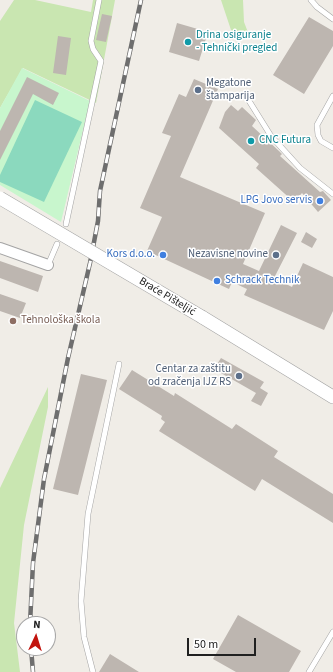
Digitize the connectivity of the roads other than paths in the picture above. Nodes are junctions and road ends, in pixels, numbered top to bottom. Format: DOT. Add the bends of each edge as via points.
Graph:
graph roads {
  1 [pos="99,0"];
  2 [pos="311,0"];
  3 [pos="333,19"];
  4 [pos="246,96"];
  5 [pos="333,96"];
  6 [pos="333,148"];
  7 [pos="333,194"];
  8 [pos="0,198"];
  9 [pos="66,224"];
  10 [pos="57,244"];
  11 [pos="0,248"];
  12 [pos="48,264"];
  13 [pos="119,364"];
  14 [pos="333,397"];
  15 [pos="333,632"];
  16 [pos="93,672"];
  17 [pos="309,672"];
  1 -- 9 [label="lane" via="91,41 101,61"];
  2 -- 3 [label="lane"];
  4 -- 7 [label="lane" via="271,136 300,168"];
  5 -- 6 [label="lane" via="317,124 321,141"];
  8 -- 14 [label="street, Braće Pišteljić, bridge"];
  10 -- 12 [label="lane"];
  11 -- 12 [label="street"];
  13 -- 16 [label="lane" via="88,514 81,601 84,637"];
  15 -- 17 [label="lane"];
}
